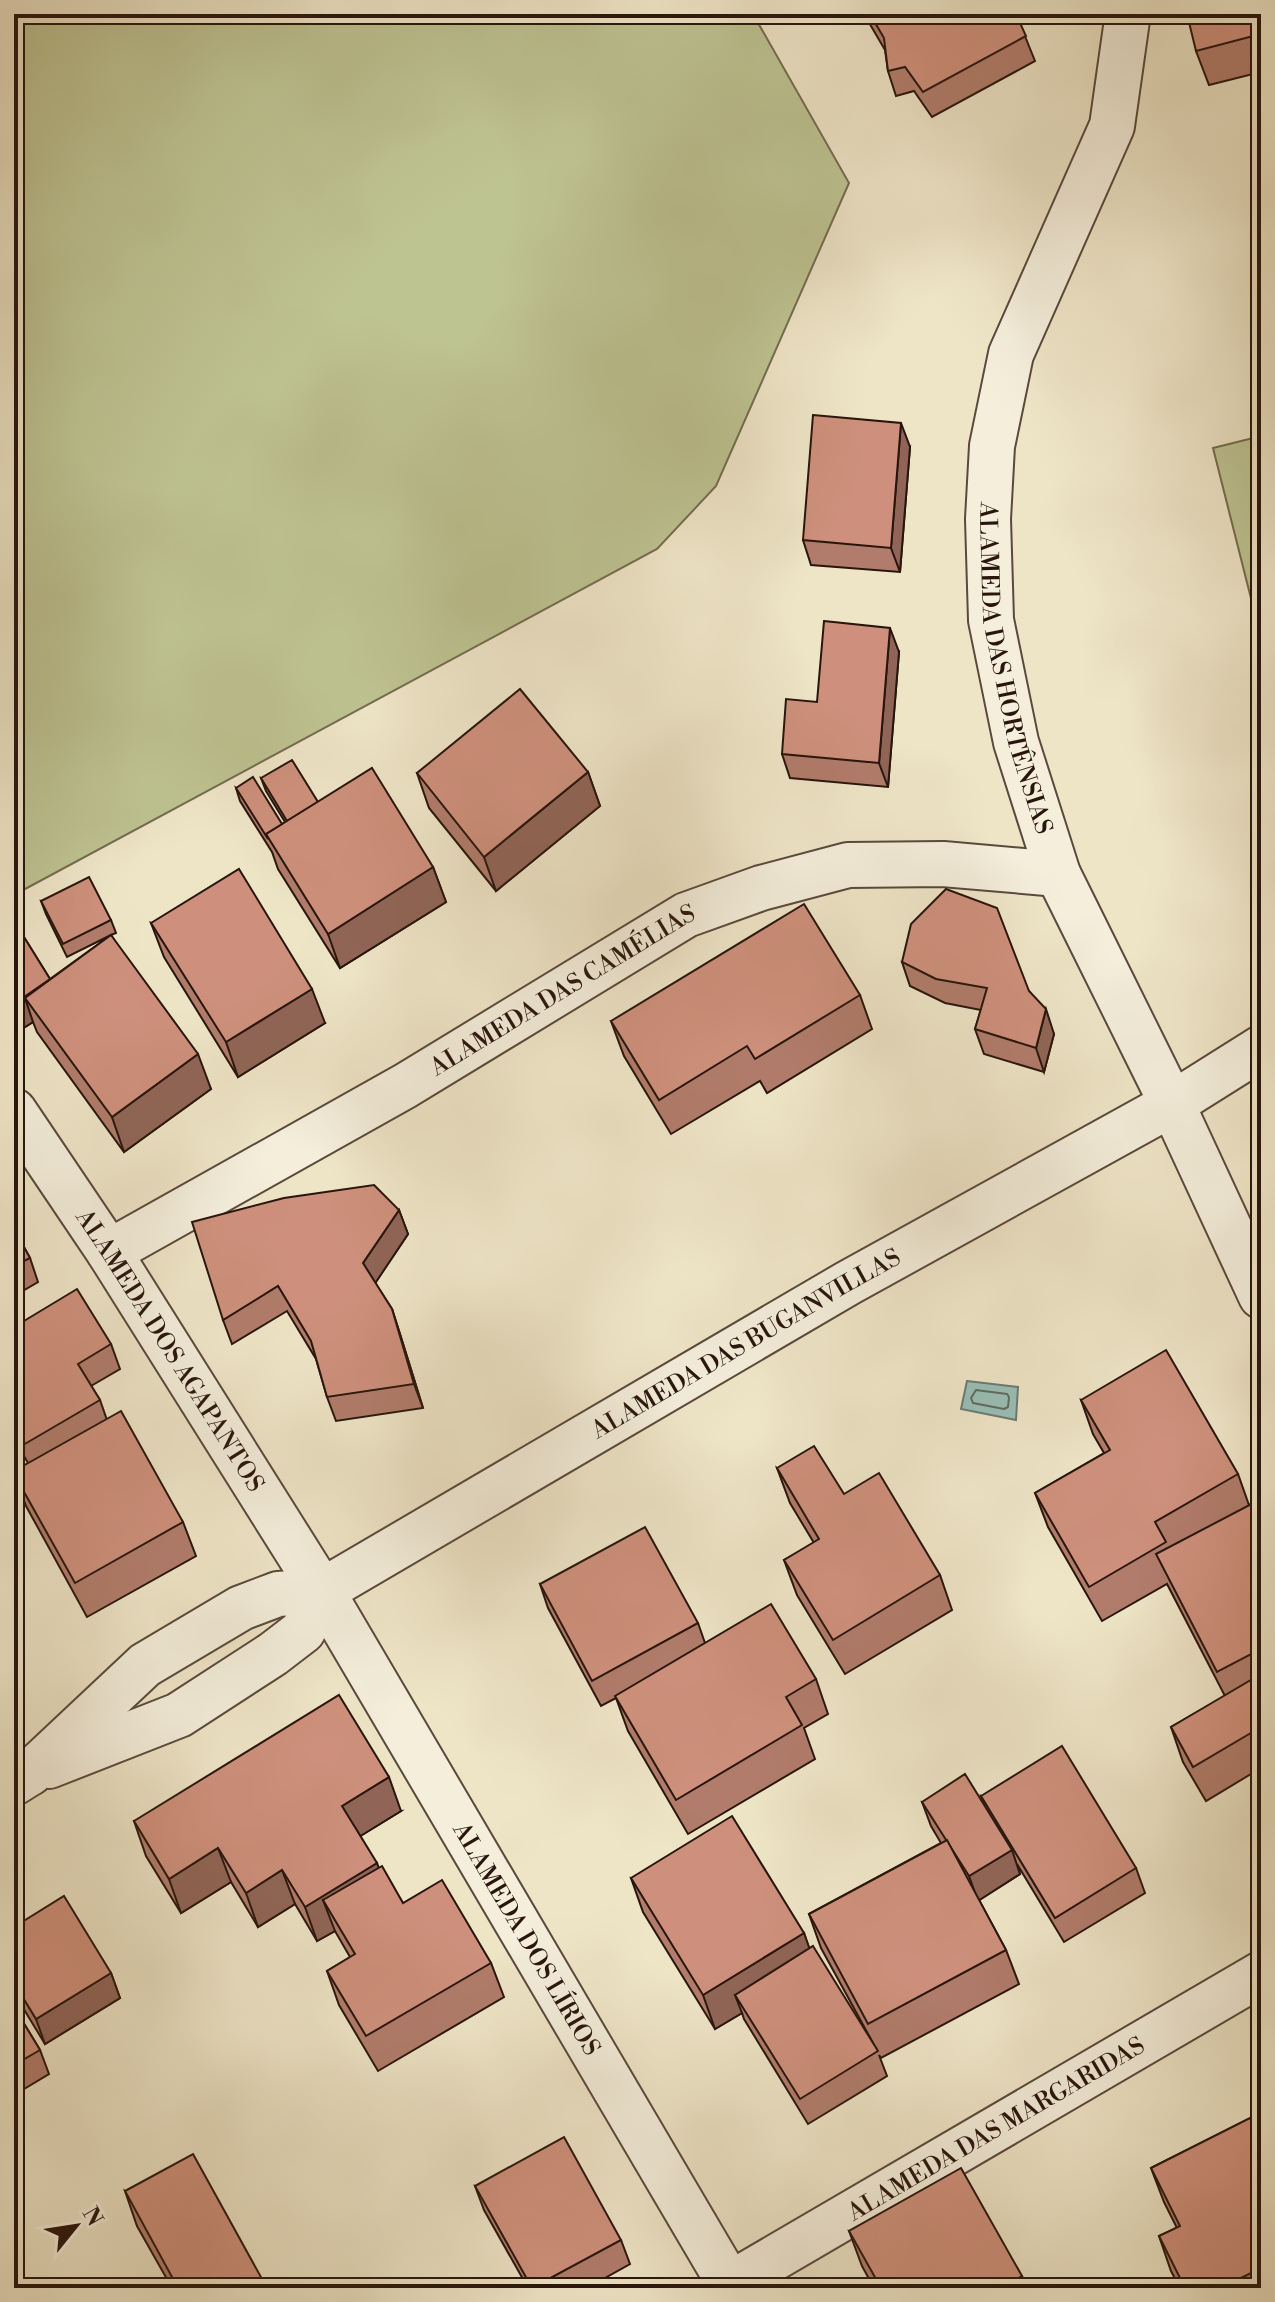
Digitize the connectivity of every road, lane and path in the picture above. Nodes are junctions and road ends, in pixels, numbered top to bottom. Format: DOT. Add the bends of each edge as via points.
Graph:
graph roads {
  1 [pos="1125,14"];
  2 [pos="1058,874"];
  3 [pos="1261,1048"];
  4 [pos="1172,1104"];
  5 [pos="14,1111"];
  6 [pos="109,1252"];
  7 [pos="1261,1296"];
  8 [pos="322,1591"];
  9 [pos="22,1778"];
  10 [pos="1261,1974"];
  11 [pos="731,2286"];
  1 -- 2 [label="street, ALAMEDA DAS HORTÊNSIAS" via="1112,126 1011,354 992,446 991,620 1016,742"];
  2 -- 4 [label="street, ALAMEDA DAS HORTÊNSIAS"];
  2 -- 6 [label="street, ALAMEDA DAS CAMÉLIAS" via="943,864 848,865 686,915 405,1086"];
  3 -- 4 [label="street, ALAMEDA DAS BUGANVILLAS"];
  4 -- 7 [label="street, ALAMEDA DAS HORTÊNSIAS"];
  4 -- 8 [label="street, ALAMEDA DAS BUGANVILLAS" via="848,1283"];
  5 -- 6 [label="street, ALAMEDA DOS AGAPANTOS"];
  6 -- 8 [label="street, ALAMEDA DOS AGAPANTOS"];
  8 -- 9 [label="street, ALAMEDA DAS BUGANVILLAS" via="278,1594 241,1608 145,1665"];
  8 -- 9 [label="street, ALAMEDA DAS BUGANVILLAS" via="303,1631 179,1715"];
  8 -- 11 [label="street, ALAMEDA DOS LÍRIOS"];
  10 -- 11 [label="street, ALAMEDA DAS MARGARIDAS"];
}
